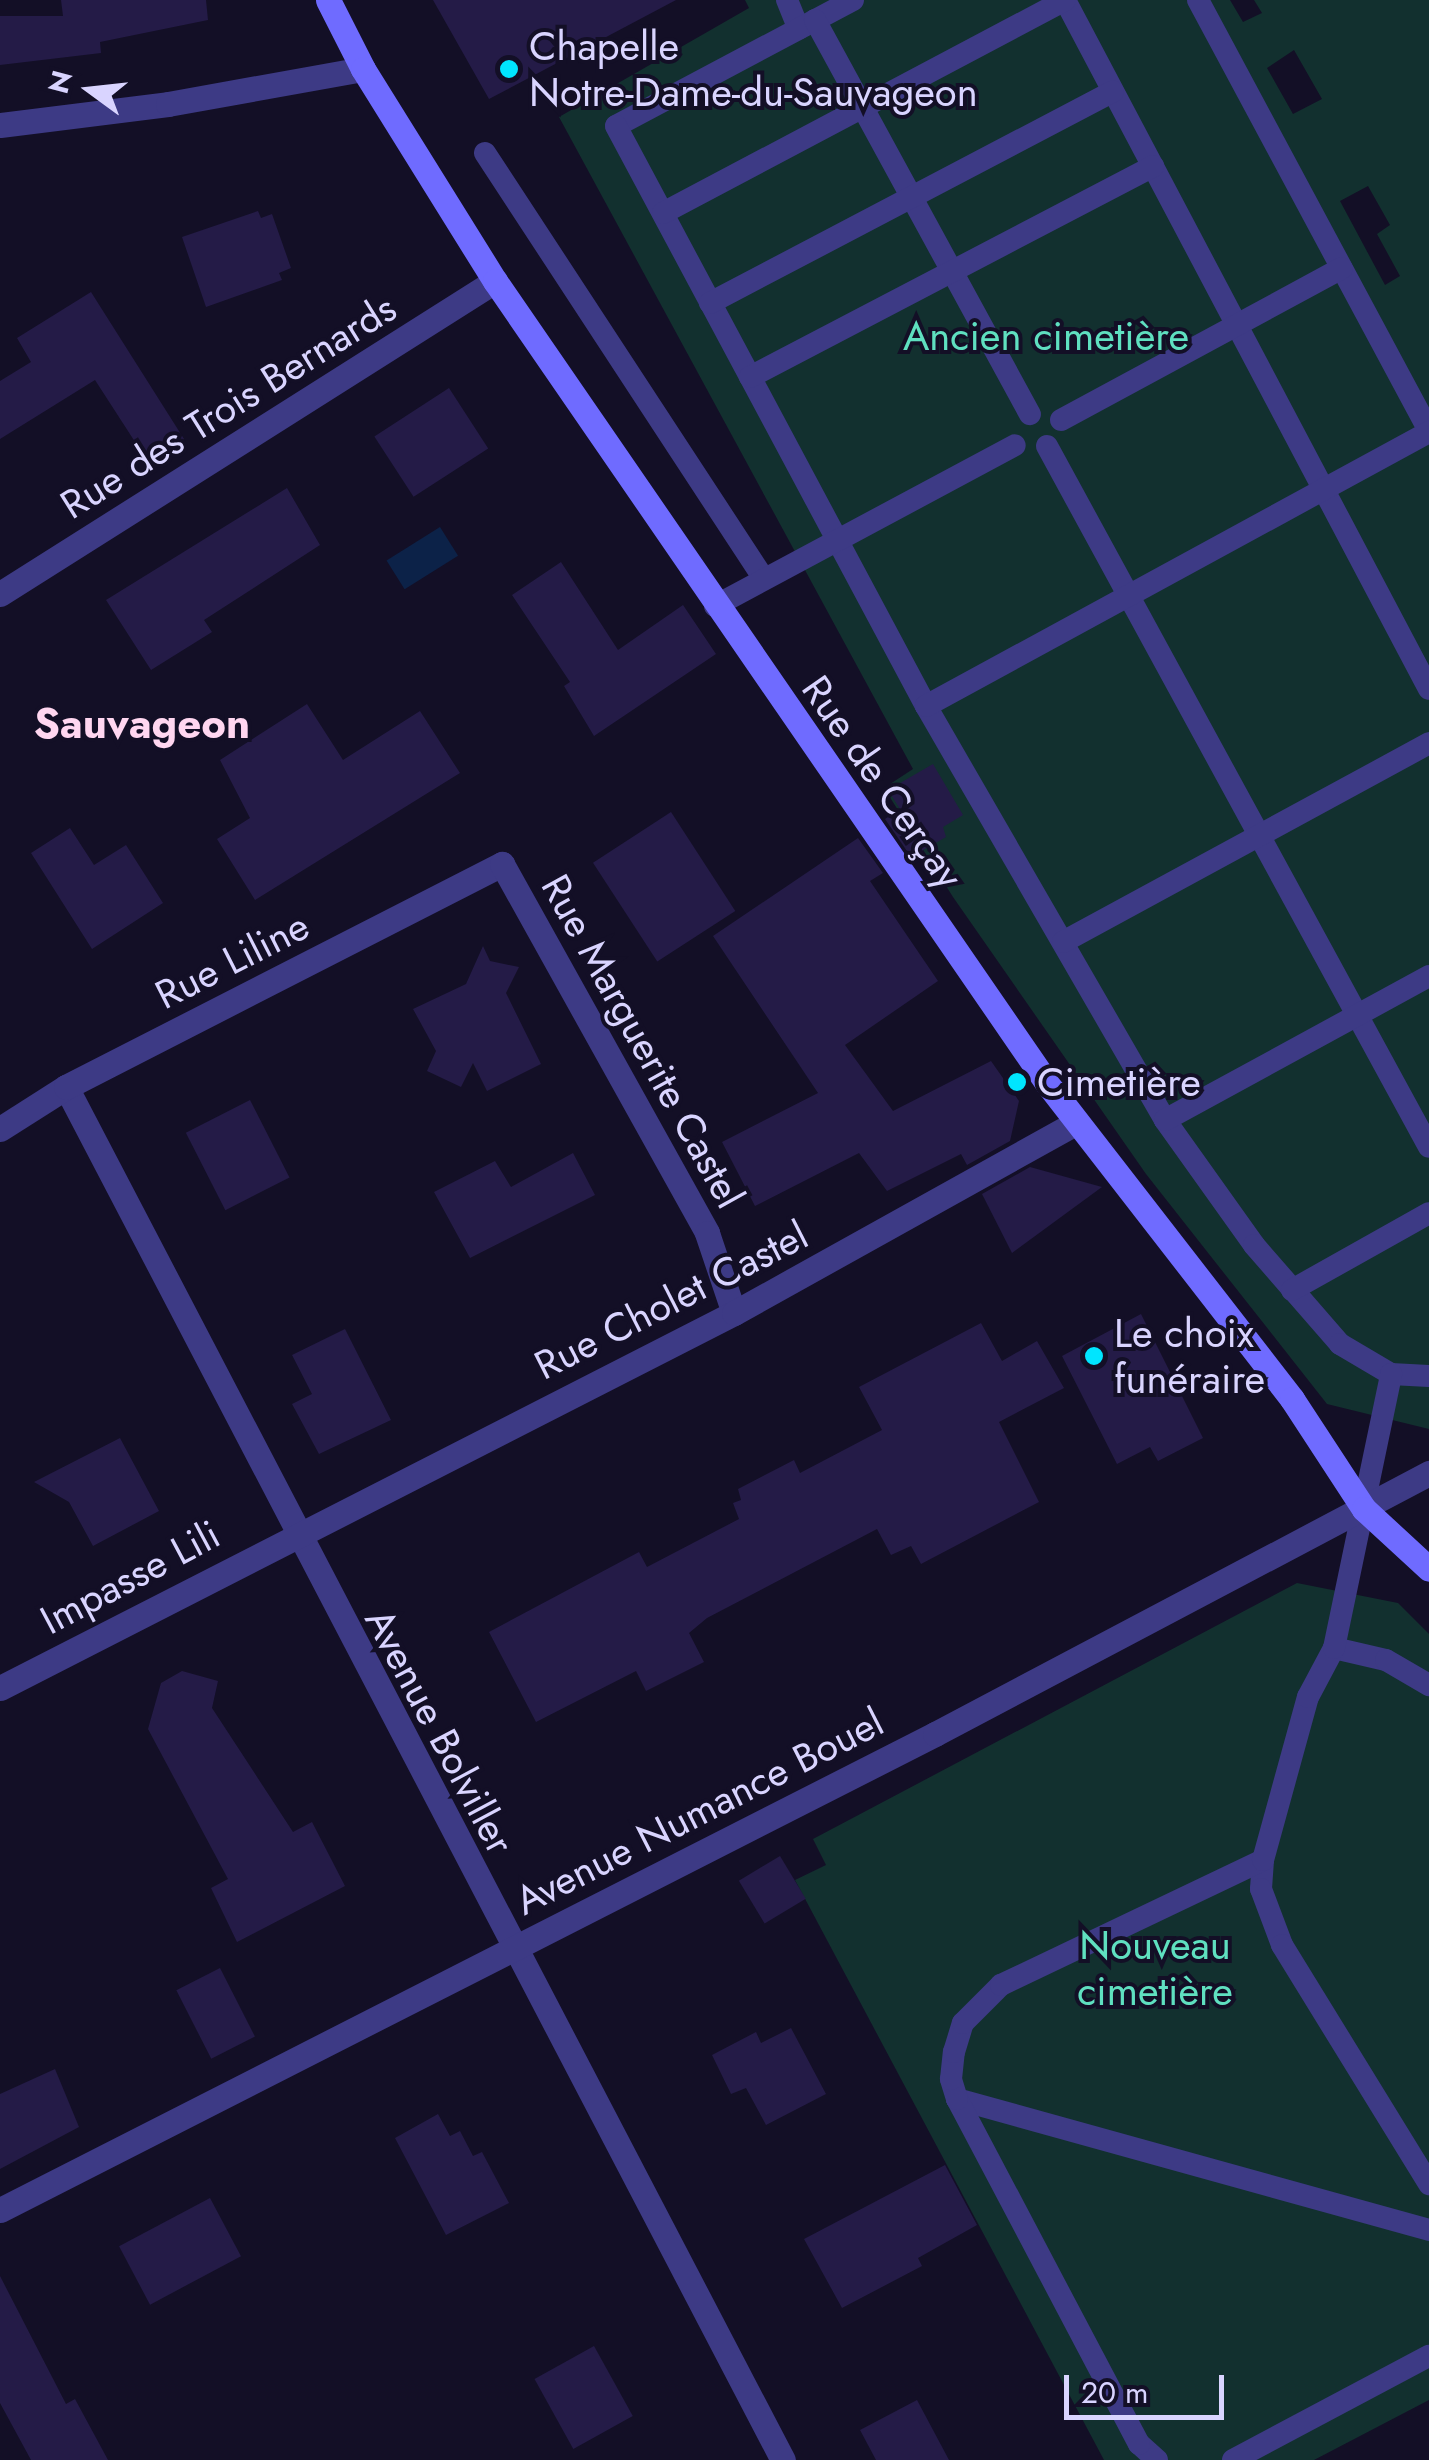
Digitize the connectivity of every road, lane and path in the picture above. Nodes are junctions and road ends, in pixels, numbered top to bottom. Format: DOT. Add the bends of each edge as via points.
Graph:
graph roads {
  1 [pos="328,0"];
  2 [pos="786,0"];
  3 [pos="853,0"];
  4 [pos="1065,0"];
  5 [pos="1198,0"];
  6 [pos="807,24"];
  7 [pos="364,69"];
  8 [pos="1113,91"];
  9 [pos="862,107"];
  10 [pos="0,125"];
  11 [pos="485,153"];
  12 [pos="1152,166"];
  13 [pos="911,198"];
  14 [pos="662,213"];
  15 [pos="1342,268"];
  16 [pos="952,271"];
  17 [pos="495,282"];
  18 [pos="710,303"];
  19 [pos="1237,326"];
  20 [pos="750,377"];
  21 [pos="1030,414"];
  22 [pos="1061,420"];
  23 [pos="1429,431"];
  24 [pos="1015,444"];
  25 [pos="1047,446"];
  26 [pos="1324,489"];
  27 [pos="837,540"];
  28 [pos="764,580"];
  29 [pos="0,594"];
  30 [pos="1128,596"];
  31 [pos="714,606"];
  32 [pos="1429,689"];
  33 [pos="926,706"];
  34 [pos="1429,743"];
  35 [pos="1259,836"];
  36 [pos="502,864"];
  37 [pos="1063,942"];
  38 [pos="1429,976"];
  39 [pos="1357,1016"];
  40 [pos="66,1087"];
  41 [pos="1165,1120"];
  42 [pos="1076,1124"];
  43 [pos="0,1129"];
  44 [pos="1429,1147"];
  45 [pos="1429,1213"];
  46 [pos="1292,1290"];
  47 [pos="734,1313"];
  48 [pos="1391,1374"];
  49 [pos="1429,1376"];
  50 [pos="1429,1473"];
  51 [pos="1364,1509"];
  52 [pos="294,1533"];
  53 [pos="1429,1569"];
  54 [pos="1334,1648"];
  55 [pos="1429,1686"];
  56 [pos="0,1688"];
  57 [pos="1263,1860"];
  58 [pos="510,1948"];
  59 [pos="958,2099"];
  60 [pos="1429,2184"];
  61 [pos="0,2210"];
  62 [pos="1429,2230"];
  63 [pos="1429,2356"];
  64 [pos="782,2460"];
  65 [pos="1156,2460"];
  66 [pos="1233,2460"];
  1 -- 7 [label="street, Rue de Cerçay"];
  2 -- 6 [label="lane"];
  3 -- 6 [label="lane"];
  4 -- 8 [label="lane"];
  4 -- 9 [label="lane"];
  5 -- 15 [label="lane"];
  6 -- 9 [label="lane"];
  6 -- 14 [label="lane" via="616,126"];
  7 -- 10 [label="street"];
  7 -- 17 [label="street, Rue de Cerçay"];
  8 -- 12 [label="lane"];
  8 -- 13 [label="lane"];
  9 -- 13 [label="lane"];
  9 -- 14 [label="lane"];
  11 -- 28 [label="lane"];
  12 -- 16 [label="lane"];
  12 -- 19 [label="lane"];
  13 -- 16 [label="lane"];
  13 -- 18 [label="lane"];
  14 -- 18 [label="lane"];
  15 -- 19 [label="lane"];
  15 -- 23 [label="lane"];
  16 -- 20 [label="lane"];
  16 -- 21 [label="lane"];
  17 -- 29 [label="street, Rue des Trois Bernards"];
  17 -- 31 [label="street, Rue de Cerçay"];
  18 -- 20 [label="lane"];
  19 -- 22 [label="lane"];
  19 -- 26 [label="lane"];
  20 -- 27 [label="lane"];
  21 -- 22 [label="lane"];
  21 -- 24 [label="lane" via="1018,426"];
  22 -- 25 [label="lane" via="1058,438"];
  23 -- 26 [label="lane"];
  24 -- 25 [label="lane" via="1024,452"];
  24 -- 27 [label="lane"];
  25 -- 30 [label="lane"];
  26 -- 30 [label="lane"];
  26 -- 32 [label="lane"];
  27 -- 28 [label="lane"];
  27 -- 33 [label="lane"];
  28 -- 31 [label="lane"];
  30 -- 33 [label="lane"];
  30 -- 35 [label="lane"];
  31 -- 42 [label="street, Rue de Cerçay"];
  33 -- 37 [label="lane"];
  34 -- 35 [label="lane"];
  35 -- 37 [label="lane"];
  35 -- 39 [label="lane"];
  36 -- 40 [label="street, Rue Liline"];
  36 -- 47 [label="street, Rue Marguerite Castel" via="706,1233"];
  37 -- 41 [label="lane"];
  38 -- 39 [label="lane"];
  39 -- 41 [label="lane"];
  39 -- 44 [label="lane"];
  40 -- 43 [label="street, Rue Liline"];
  40 -- 52 [label="street, Avenue Bolviller"];
  41 -- 46 [label="lane"];
  42 -- 47 [label="street, Rue Cholet Castel"];
  42 -- 51 [label="street, Rue de Cerçay" via="1292,1398"];
  45 -- 46 [label="lane"];
  46 -- 48 [label="lane" via="1340,1344"];
  47 -- 52 [label="street, Rue Cholet Castel"];
  48 -- 49 [label="lane"];
  48 -- 51 [label="lane"];
  50 -- 51 [label="street, Avenue Numance Bouel"];
  51 -- 53 [label="street, Rue de Cerçay"];
  51 -- 54 [label="lane"];
  51 -- 58 [label="street, Avenue Numance Bouel"];
  52 -- 56 [label="street, Impasse Lili"];
  52 -- 58 [label="street, Avenue Bolviller"];
  54 -- 55 [label="lane" via="1386,1660"];
  54 -- 57 [label="lane" via="1308,1698"];
  57 -- 59 [label="lane" via="1001,1985 963,2023 951,2078"];
  57 -- 60 [label="lane" via="1260,1889 1282,1945"];
  58 -- 61 [label="street, Avenue Numance Bouel"];
  58 -- 64 [label="street, Avenue Bolviller"];
  59 -- 62 [label="lane"];
  59 -- 65 [label="lane" via="1139,2444"];
  63 -- 66 [label="lane"];
}
